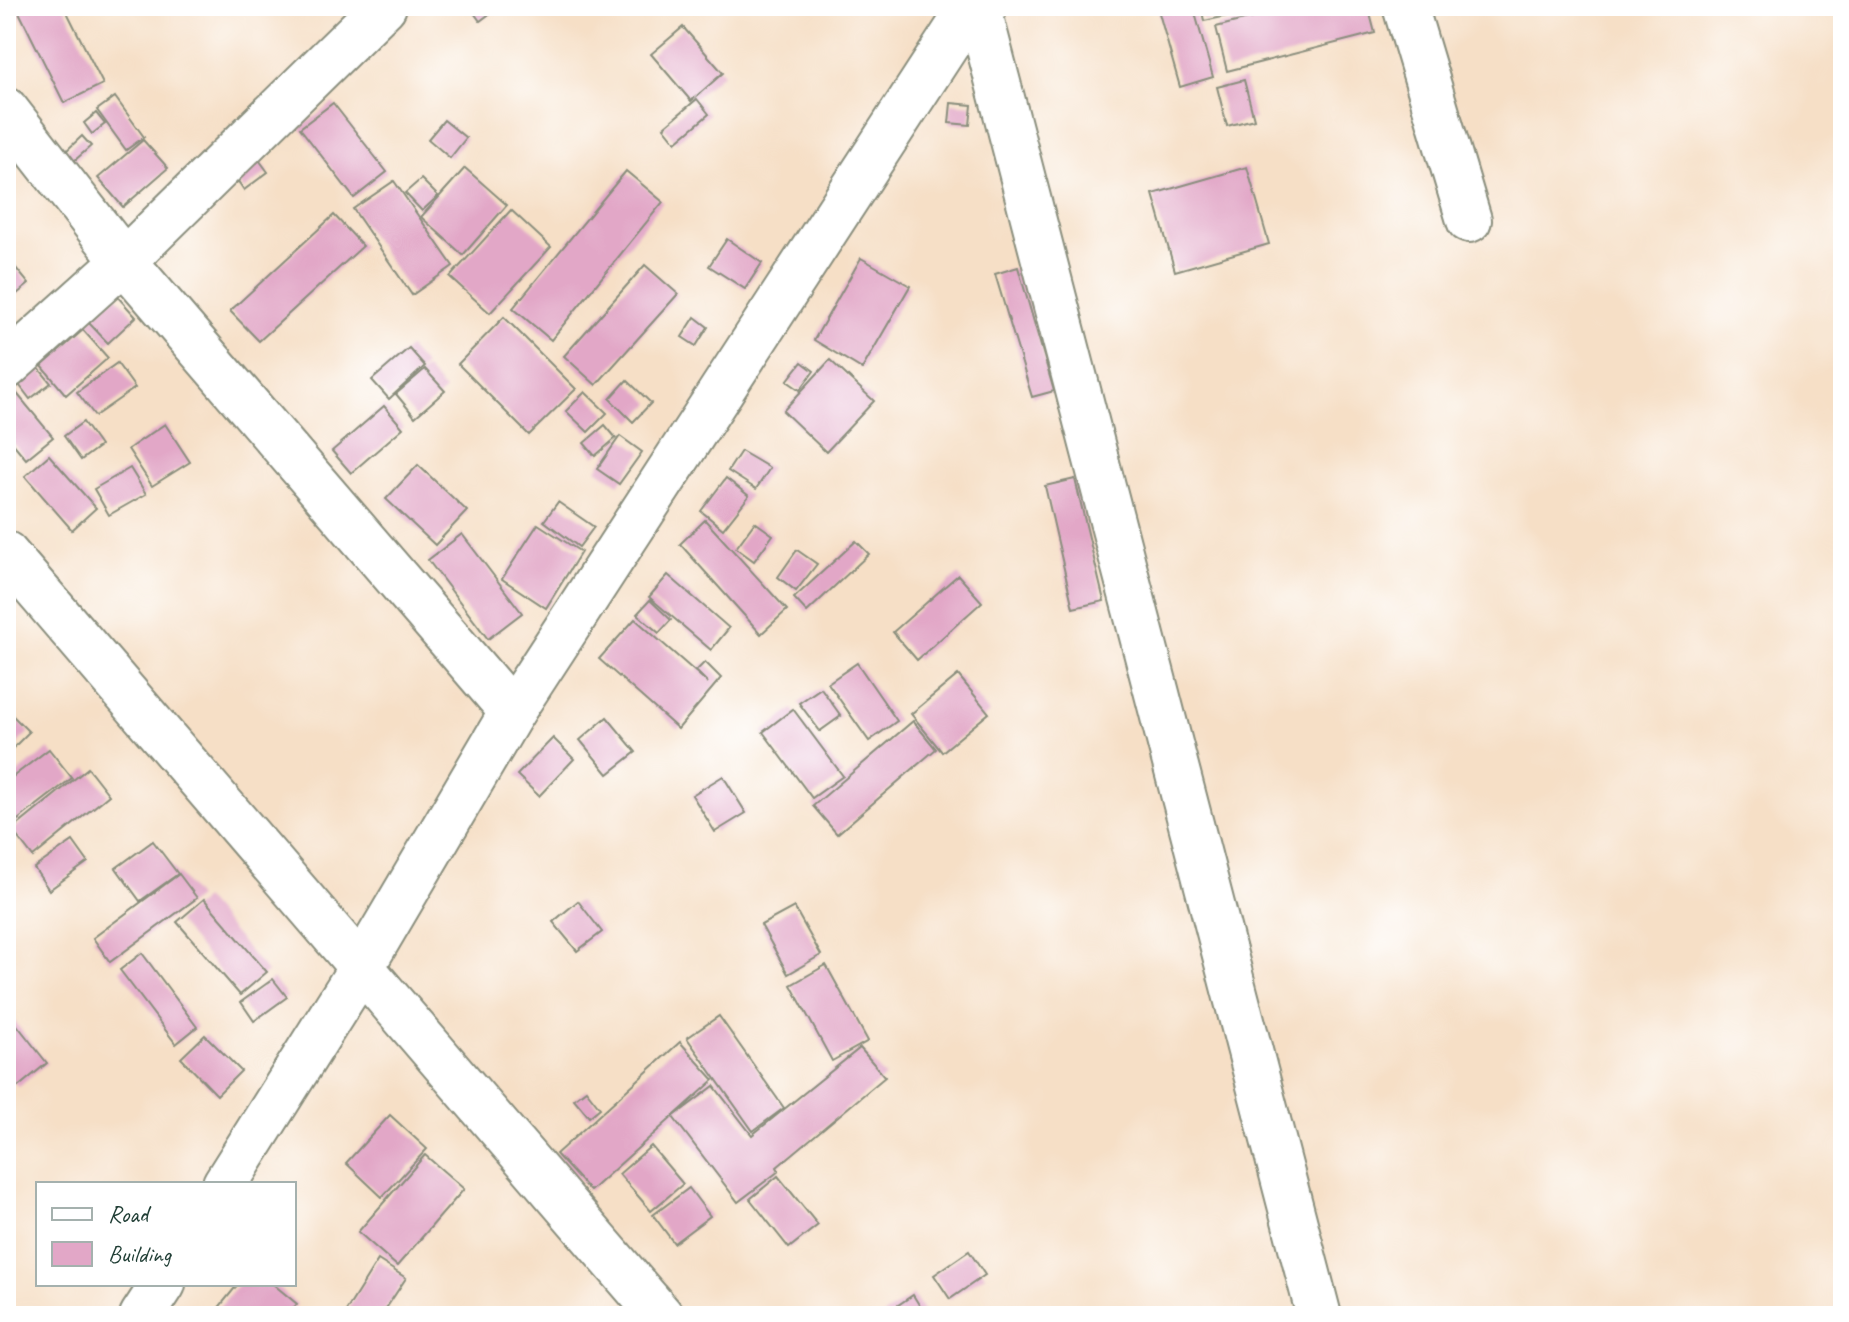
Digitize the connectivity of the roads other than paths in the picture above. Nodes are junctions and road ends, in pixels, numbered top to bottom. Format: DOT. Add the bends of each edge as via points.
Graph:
graph roads {
  1 [pos="384,6"];
  2 [pos="975,6"];
  3 [pos="1405,6"];
  4 [pos="6,110"];
  5 [pos="1469,220"];
  6 [pos="124,261"];
  7 [pos="6,367"];
  8 [pos="6,554"];
  9 [pos="512,712"];
  10 [pos="361,968"];
  11 [pos="226,1182"];
  12 [pos="162,1286"];
  13 [pos="142,1316"];
  14 [pos="661,1316"];
  15 [pos="1319,1316"];
  1 -- 6 [label="street"];
  2 -- 9 [label="street"];
  2 -- 15 [label="street"];
  3 -- 5 [label="street"];
  4 -- 6 [label="street"];
  6 -- 7 [label="street"];
  6 -- 9 [label="street"];
  8 -- 10 [label="street"];
  9 -- 10 [label="street"];
  10 -- 11 [label="street"];
  10 -- 14 [label="street"];
  12 -- 13 [label="street"];
}
